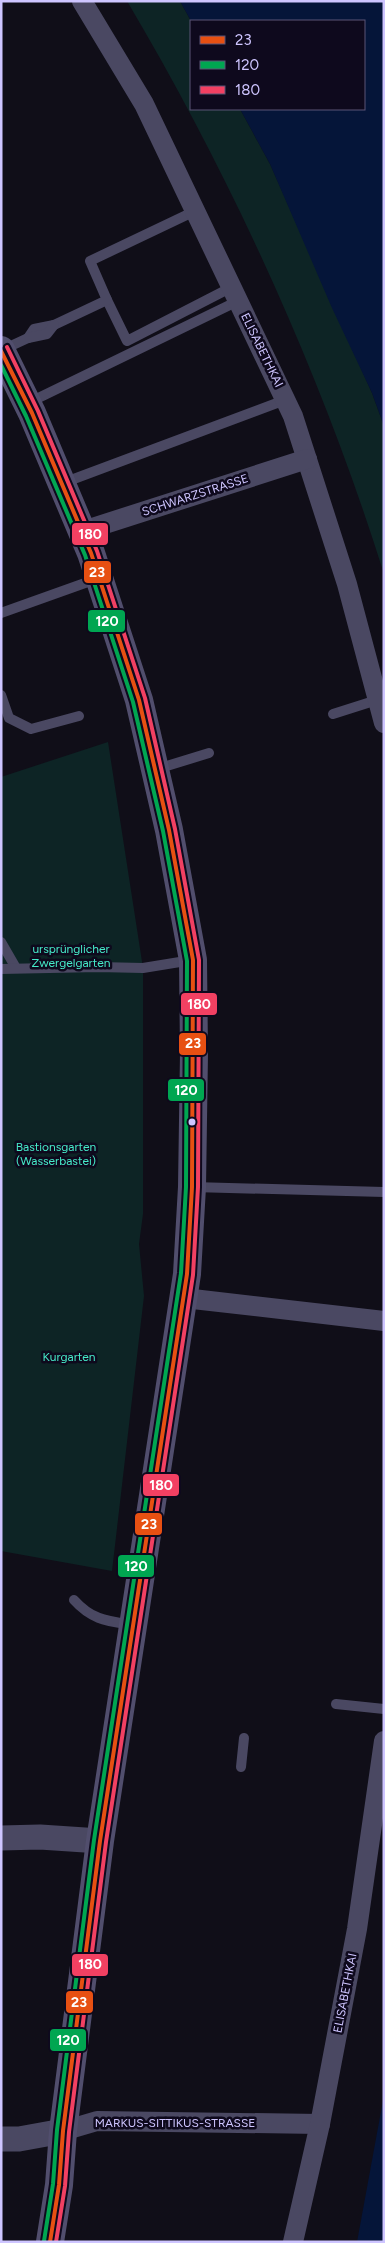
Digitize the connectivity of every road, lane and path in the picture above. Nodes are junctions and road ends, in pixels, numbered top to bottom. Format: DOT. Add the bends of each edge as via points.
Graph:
graph roads {
  1 [pos="82,1"];
  2 [pos="195,211"];
  3 [pos="235,294"];
  4 [pos="106,298"];
  5 [pos="1,350"];
  6 [pos="285,400"];
  7 [pos="27,404"];
  8 [pos="307,459"];
  9 [pos="62,483"];
  10 [pos="83,531"];
  11 [pos="100,578"];
  12 [pos="1,613"];
  13 [pos="1,695"];
  14 [pos="377,700"];
  15 [pos="333,714"];
  16 [pos="79,716"];
  17 [pos="384,723"];
  18 [pos="209,753"];
  19 [pos="156,770"];
  20 [pos="1,942"];
  21 [pos="193,960"];
  22 [pos="16,968"];
  23 [pos="1,969"];
  24 [pos="192,1187"];
  25 [pos="384,1192"];
  26 [pos="184,1298"];
  27 [pos="384,1321"];
  28 [pos="74,1600"];
  29 [pos="132,1625"];
  30 [pos="336,1704"];
  31 [pos="384,1709"];
  32 [pos="244,1738"];
  33 [pos="384,1741"];
  34 [pos="241,1767"];
  35 [pos="1,1838"];
  36 [pos="100,1841"];
  37 [pos="320,2124"];
  38 [pos="62,2131"];
  39 [pos="1,2139"];
  40 [pos="50,2242"];
  41 [pos="293,2242"];
  1 -- 2 [label="street, ELISABETHKAI" via="142,101"];
  2 -- 3 [label="street, ELISABETHKAI"];
  2 -- 4 [label="lane" via="90,261"];
  3 -- 4 [label="lane" via="127,341"];
  3 -- 6 [label="street, ELISABETHKAI"];
  3 -- 7 [label="lane"];
  4 -- 5 [label="lane" via="54,325 34,329 28,338"];
  5 -- 7 [label="main road"];
  6 -- 8 [label="street, ELISABETHKAI"];
  6 -- 9 [label="lane"];
  7 -- 9 [label="main road"];
  8 -- 10 [label="street, SCHWARZSTRASSE"];
  8 -- 14 [label="street, ELISABETHKAI" via="347,584"];
  9 -- 10 [label="main road"];
  10 -- 11 [label="main road"];
  11 -- 12 [label="lane"];
  11 -- 19 [label="main road" via="139,700"];
  13 -- 16 [label="lane" via="8,718 31,729"];
  14 -- 15 [label="lane"];
  14 -- 17 [label="street, ELISABETHKAI"];
  18 -- 19 [label="lane"];
  19 -- 21 [label="main road"];
  20 -- 22 [label="lane"];
  21 -- 22 [label="lane" via="143,968"];
  21 -- 24 [label="main road"];
  22 -- 23 [label="lane"];
  24 -- 25 [label="lane"];
  24 -- 26 [label="main road"];
  26 -- 27 [label="street"];
  26 -- 29 [label="main road"];
  28 -- 29 [label="lane" via="89,1615"];
  29 -- 36 [label="main road"];
  30 -- 31 [label="lane"];
  32 -- 34 [label="lane"];
  33 -- 37 [label="street, ELISABETHKAI" via="357,1929"];
  35 -- 36 [label="street"];
  36 -- 38 [label="main road"];
  37 -- 38 [label="street, MARKUS-SITTIKUS-STRASSE" via="97,2121"];
  37 -- 41 [label="street, ELISABETHKAI"];
  38 -- 39 [label="street, MARKUS-SITTIKUS-STRASSE"];
  38 -- 40 [label="main road" via="59,2185"];
}
